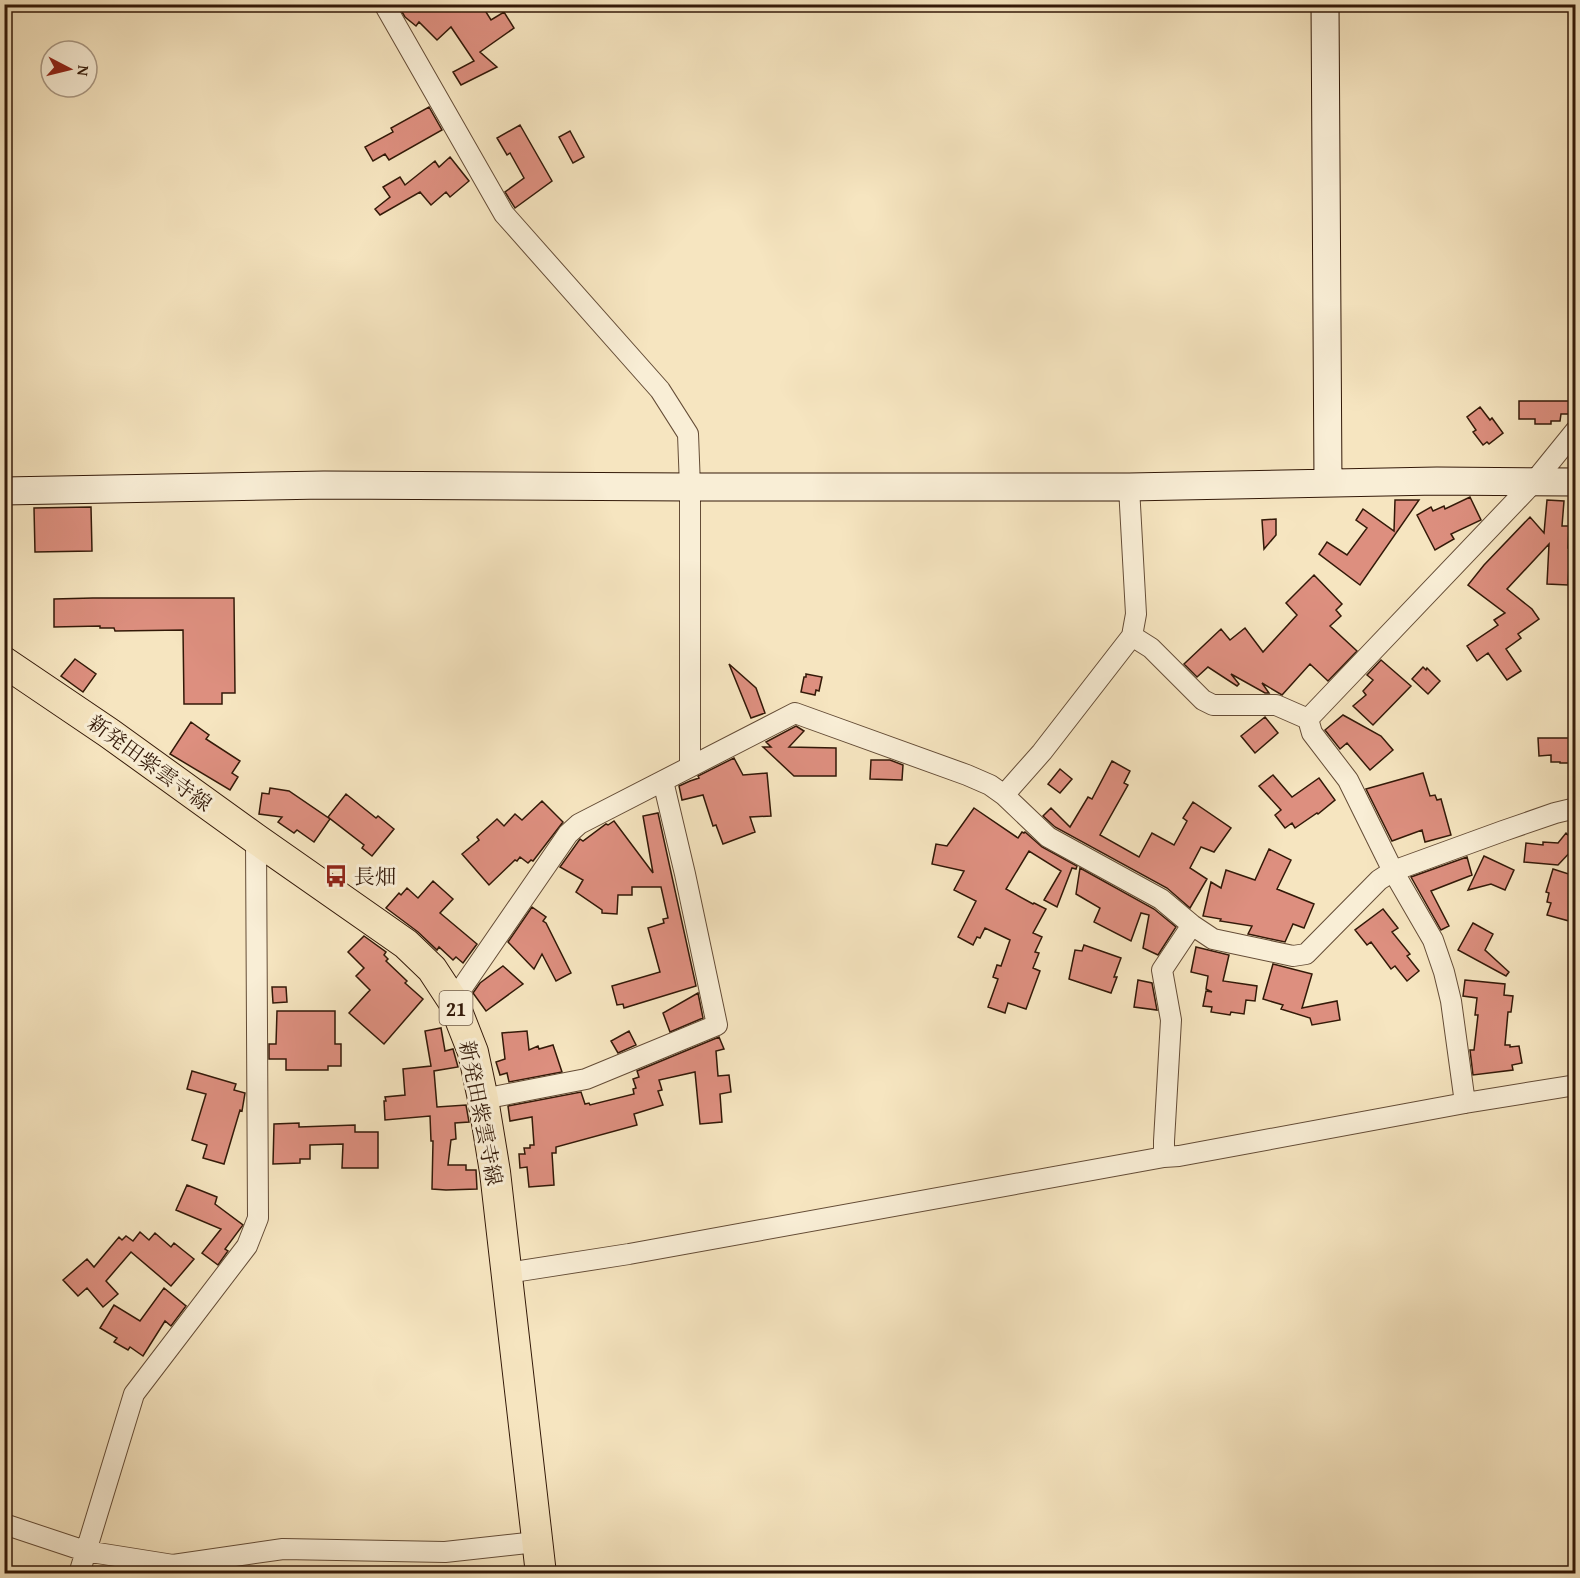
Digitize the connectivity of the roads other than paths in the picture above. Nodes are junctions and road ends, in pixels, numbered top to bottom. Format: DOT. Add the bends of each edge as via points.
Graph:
graph roads {
  1 [pos="384,4"];
  2 [pos="1325,4"];
  3 [pos="1575,430"];
  4 [pos="1561,480"];
  5 [pos="1328,483"];
  6 [pos="690,487"];
  7 [pos="1130,487"];
  8 [pos="4,491"];
  9 [pos="1132,636"];
  10 [pos="4,662"];
  11 [pos="1308,719"];
  12 [pos="690,765"];
  13 [pos="663,781"];
  14 [pos="1005,795"];
  15 [pos="1575,808"];
  16 [pos="256,840"];
  17 [pos="1393,871"];
  18 [pos="1191,925"];
  19 [pos="453,1001"];
  20 [pos="1575,1085"];
  21 [pos="483,1099"];
  22 [pos="1465,1103"];
  23 [pos="1164,1157"];
  24 [pos="507,1273"];
  25 [pos="4,1524"];
  26 [pos="536,1542"];
  27 [pos="85,1551"];
  28 [pos="79,1574"];
  29 [pos="541,1574"];
  1 -- 6 [label="street" via="504,214 660,390 688,434"];
  2 -- 5 [label="street"];
  3 -- 4 [label="street"];
  4 -- 5 [label="street"];
  4 -- 11 [label="street"];
  5 -- 7 [label="street"];
  6 -- 7 [label="street"];
  6 -- 8 [label="street" via="324,485"];
  6 -- 12 [label="street"];
  7 -- 9 [label="street" via="1136,614"];
  9 -- 11 [label="street" via="1151,648 1203,700 1213,705 1276,705"];
  9 -- 14 [label="street"];
  10 -- 16 [label="main road, 新発田紫雲寺線 / 21"];
  11 -- 17 [label="street" via="1312,733 1348,780"];
  12 -- 13 [label="street"];
  12 -- 14 [label="street" via="795,713 968,775"];
  13 -- 19 [label="street" via="579,824 568,834"];
  13 -- 21 [label="street" via="717,1024 586,1079"];
  14 -- 18 [label="street" via="1048,837 1161,898"];
  15 -- 17 [label="street"];
  16 -- 19 [label="main road, 新発田紫雲寺線 / 21" via="406,944 432,969"];
  16 -- 27 [label="street" via="258,1218 247,1246 134,1394"];
  17 -- 18 [label="street" via="1379,880 1306,954 1293,956 1214,939"];
  17 -- 22 [label="street" via="1433,940 1444,972"];
  18 -- 23 [label="street" via="1162,970 1171,1020"];
  19 -- 21 [label="main road, 新発田紫雲寺線 / 21" via="473,1052"];
  20 -- 22 [label="street"];
  21 -- 24 [label="main road, 新発田紫雲寺線 / 21"];
  22 -- 23 [label="street"];
  23 -- 24 [label="street"];
  24 -- 26 [label="main road, 新発田紫雲寺線 / 21"];
  25 -- 27 [label="street"];
  26 -- 27 [label="street" via="445,1552 283,1549 173,1565"];
  26 -- 29 [label="main road, 新発田紫雲寺線 / 21"];
  27 -- 28 [label="street"];
}
